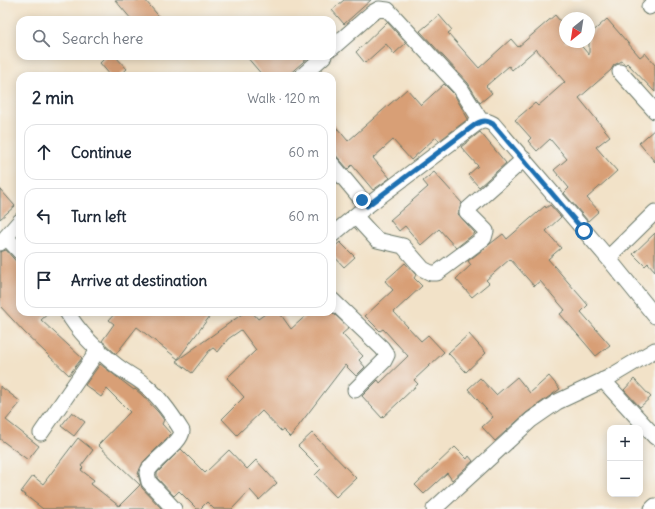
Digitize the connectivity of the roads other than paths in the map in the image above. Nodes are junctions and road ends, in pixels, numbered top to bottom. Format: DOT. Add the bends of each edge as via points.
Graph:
graph roads {
  1 [pos="336,44"];
  2 [pos="320,60"];
  3 [pos="306,72"];
  4 [pos="620,72"];
  5 [pos="655,111"];
  6 [pos="482,121"];
  7 [pos="524,159"];
  8 [pos="336,169"];
  9 [pos="367,206"];
  10 [pos="655,212"];
  11 [pos="355,216"];
  12 [pos="16,225"];
  13 [pos="336,232"];
  14 [pos="3,240"];
  15 [pos="16,249"];
  16 [pos="608,258"];
  17 [pos="336,304"];
  18 [pos="70,316"];
  19 [pos="655,316"];
  20 [pos="98,349"];
  21 [pos="655,350"];
  22 [pos="603,380"];
  23 [pos="355,390"];
  24 [pos="41,433"];
  25 [pos="655,437"];
  26 [pos="655,506"];
  27 [pos="174,509"];
  28 [pos="434,509"];
  29 [pos="652,509"];
  1 -- 6 [label="street" via="372,13 379,9 388,10 461,89"];
  2 -- 3 [label="street"];
  4 -- 5 [label="street"];
  6 -- 7 [label="street" via="487,120 493,124"];
  6 -- 9 [label="street"];
  7 -- 11 [label="street" via="468,209 470,215 486,231 484,238 437,273 423,269 403,246 377,240"];
  7 -- 16 [label="street"];
  8 -- 9 [label="street"];
  9 -- 11 [label="street"];
  10 -- 16 [label="street"];
  11 -- 13 [label="street"];
  12 -- 14 [label="street"];
  14 -- 15 [label="street"];
  16 -- 19 [label="street"];
  17 -- 23 [label="street" via="387,355"];
  18 -- 20 [label="street"];
  20 -- 24 [label="street"];
  20 -- 27 [label="street" via="146,386 160,400 182,431 147,473 148,482"];
  21 -- 22 [label="street"];
  22 -- 25 [label="street"];
  22 -- 28 [label="street" via="557,402 531,420"];
  26 -- 29 [label="street"];
}
